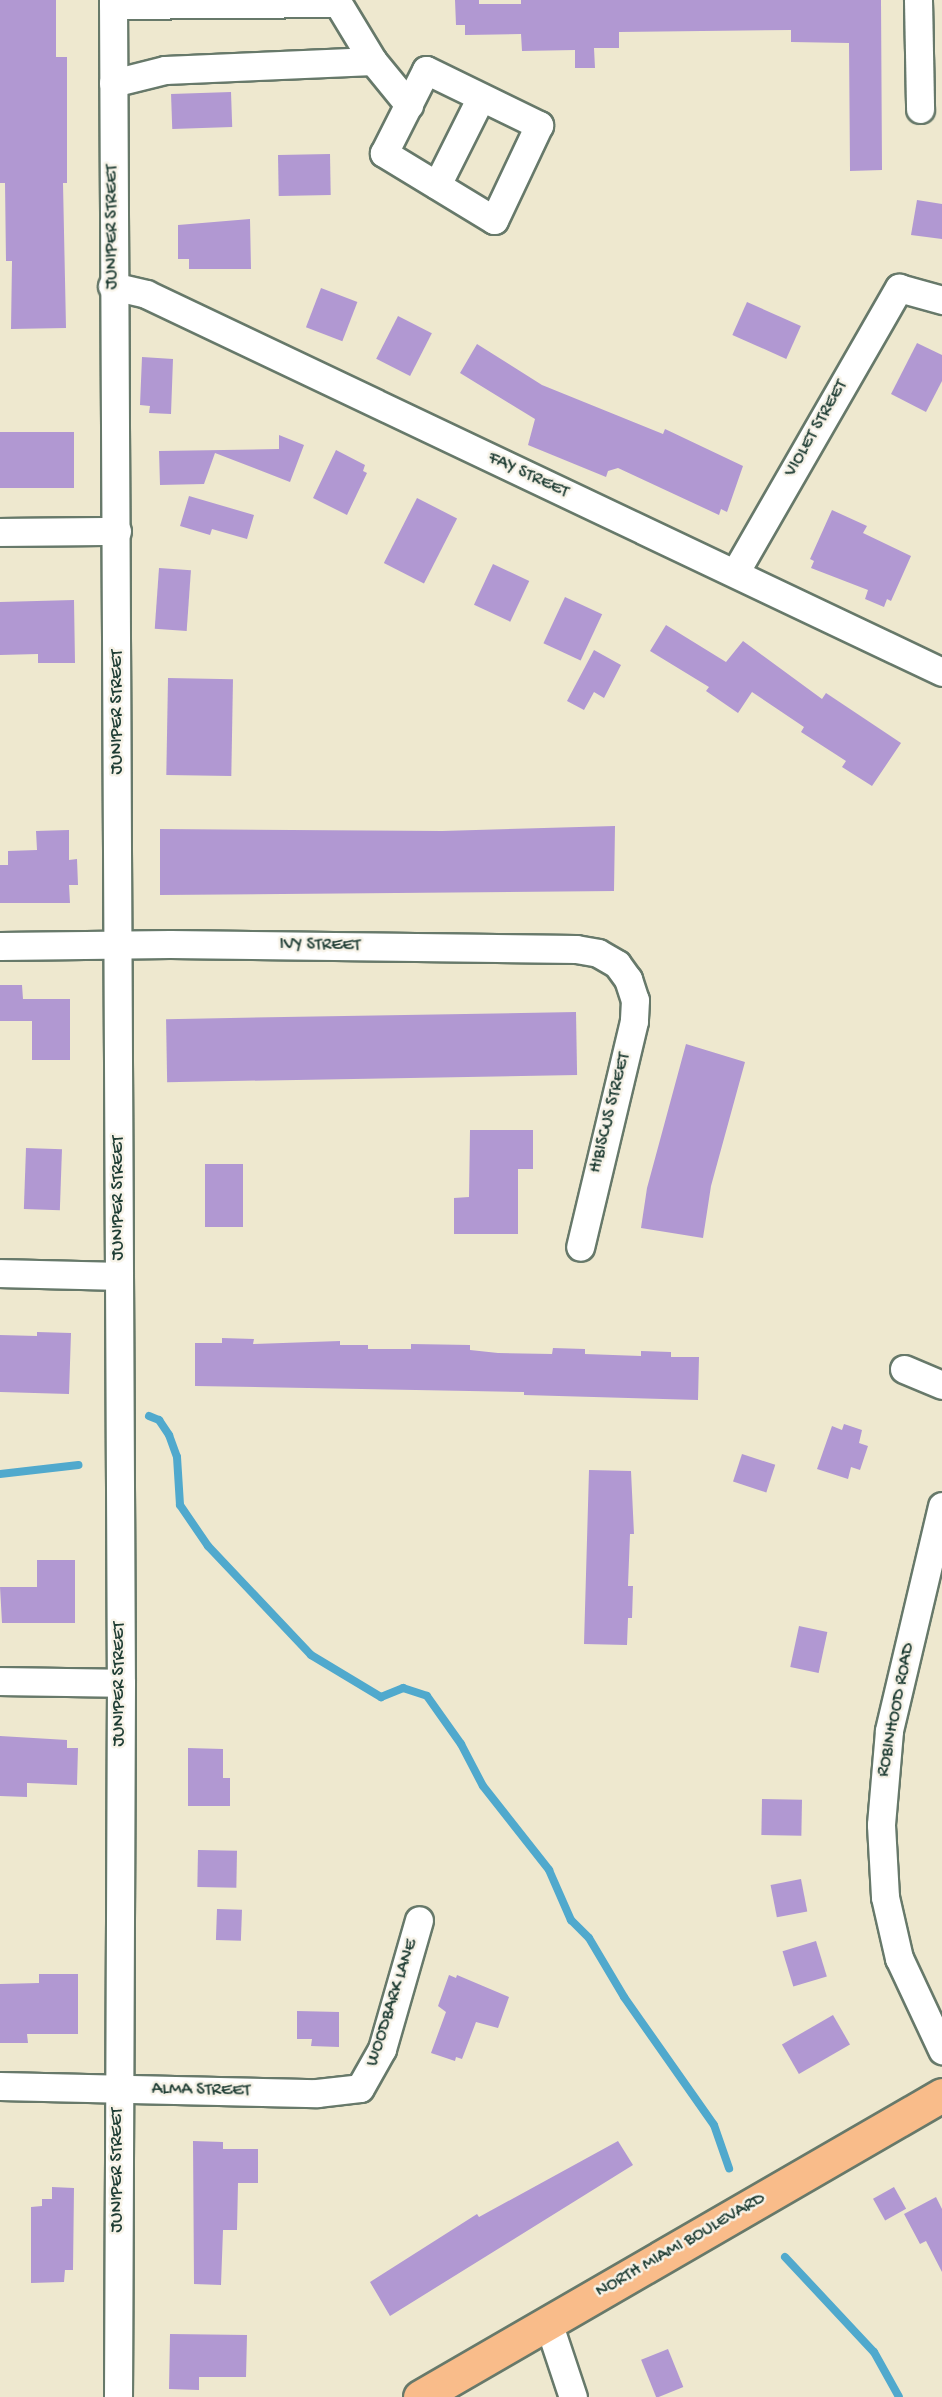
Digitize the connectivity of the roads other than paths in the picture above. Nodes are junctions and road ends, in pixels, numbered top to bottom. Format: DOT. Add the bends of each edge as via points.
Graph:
graph roads {
  1 [pos="918,0"];
  2 [pos="337,1"];
  3 [pos="113,3"];
  4 [pos="373,61"];
  5 [pos="113,83"];
  6 [pos="481,97"];
  7 [pos="409,105"];
  8 [pos="920,109"];
  9 [pos="437,185"];
  10 [pos="112,286"];
  11 [pos="942,300"];
  12 [pos="117,531"];
  13 [pos="0,532"];
  14 [pos="736,571"];
  15 [pos="942,672"];
  16 [pos="119,945"];
  17 [pos="0,946"];
  18 [pos="628,979"];
  19 [pos="580,1248"];
  20 [pos="0,1273"];
  21 [pos="119,1276"];
  22 [pos="904,1369"];
  23 [pos="942,1385"];
  24 [pos="942,1506"];
  25 [pos="0,1681"];
  26 [pos="121,1683"];
  27 [pos="419,1920"];
  28 [pos="942,2050"];
  29 [pos="365,2085"];
  30 [pos="0,2086"];
  31 [pos="118,2089"];
  32 [pos="942,2095"];
  33 [pos="548,2322"];
  34 [pos="118,2397"];
  35 [pos="420,2397"];
  36 [pos="573,2397"];
  1 -- 8 [label="street"];
  2 -- 3 [label="street"];
  2 -- 4 [label="street"];
  3 -- 5 [label="street, JUNIPER STREET"];
  4 -- 5 [label="street" via="165,70"];
  4 -- 7 [label="street"];
  5 -- 10 [label="street, JUNIPER STREET"];
  6 -- 7 [label="street" via="426,70"];
  6 -- 9 [label="street"];
  6 -- 9 [label="street" via="539,125 494,220"];
  7 -- 9 [label="street" via="384,153"];
  10 -- 12 [label="street, JUNIPER STREET"];
  10 -- 14 [label="street, FAY STREET" via="146,294 377,406"];
  11 -- 14 [label="street, VIOLET STREET" via="899,288"];
  12 -- 13 [label="street"];
  12 -- 16 [label="street, JUNIPER STREET"];
  14 -- 15 [label="street, FAY STREET"];
  16 -- 17 [label="street, IVY STREET"];
  16 -- 18 [label="street, IVY STREET" via="576,949 598,954 616,964"];
  16 -- 21 [label="street, JUNIPER STREET"];
  18 -- 19 [label="street, HIBISCUS STREET" via="635,1000 634,1021"];
  20 -- 21 [label="street"];
  21 -- 26 [label="street, JUNIPER STREET"];
  22 -- 23 [label="street"];
  24 -- 28 [label="street, ROBINHOOD ROAD" via="887,1741 880,1825 881,1870 894,1937 916,1999"];
  25 -- 26 [label="street"];
  26 -- 31 [label="street, JUNIPER STREET"];
  27 -- 29 [label="street, WOODBARK LANE" via="382,2049"];
  29 -- 31 [label="street, ALMA STREET" via="346,2092 317,2093"];
  30 -- 31 [label="street, ALMA STREET"];
  31 -- 34 [label="street, JUNIPER STREET"];
  32 -- 33 [label="main road, NORTH MIAMI BOULEVARD"];
  33 -- 35 [label="main road, NORTH MIAMI BOULEVARD"];
  33 -- 36 [label="street"];
}
